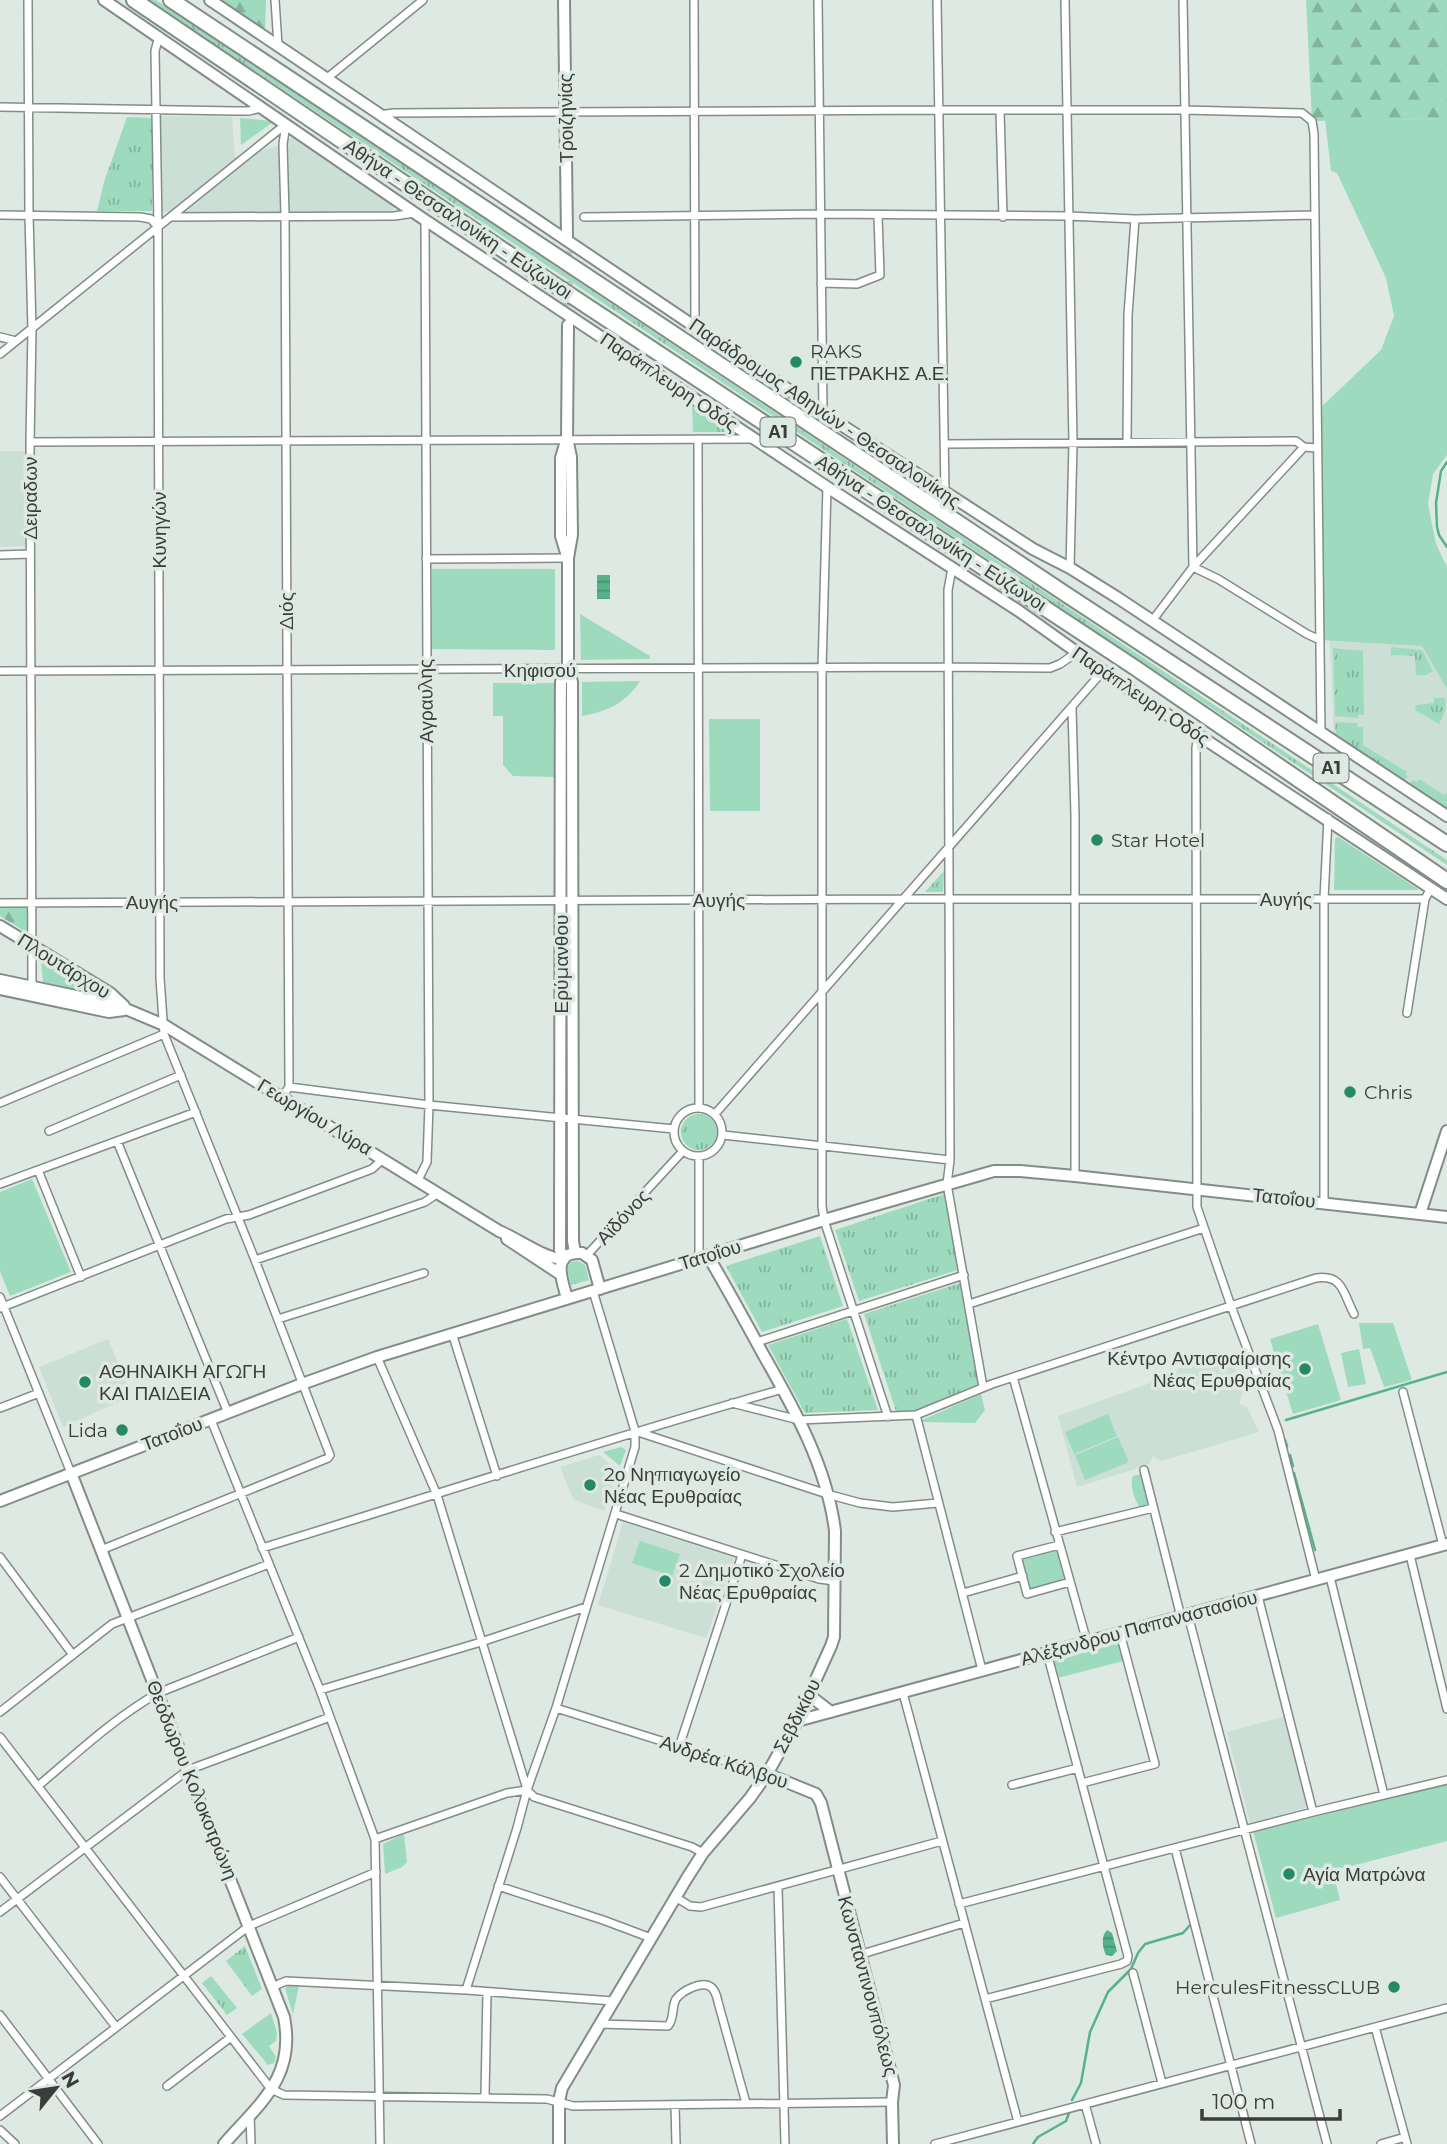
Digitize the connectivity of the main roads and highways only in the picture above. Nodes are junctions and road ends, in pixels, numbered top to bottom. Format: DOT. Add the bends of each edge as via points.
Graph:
graph roads {
  1 [pos="104,0"];
  2 [pos="134,0"];
  3 [pos="171,0"];
  4 [pos="211,0"];
  5 [pos="564,0"];
  6 [pos="567,236"];
  7 [pos="568,325"];
  8 [pos="568,669"];
  9 [pos="1447,816"];
  10 [pos="1447,844"];
  11 [pos="1447,881"];
  12 [pos="1447,898"];
  13 [pos="0,926"];
  14 [pos="0,980"];
  15 [pos="0,989"];
  16 [pos="33,991"];
  17 [pos="127,1009"];
  18 [pos="1447,1131"];
  19 [pos="1420,1214"];
  20 [pos="1447,1217"];
  21 [pos="499,1231"];
  22 [pos="581,1254"];
  23 [pos="704,1257"];
  24 [pos="564,1259"];
  25 [pos="560,1275"];
  26 [pos="596,1290"];
  27 [pos="567,1298"];
  28 [pos="71,1473"];
  29 [pos="0,1501"];
  30 [pos="1445,1545"];
  31 [pos="809,1695"];
  32 [pos="831,1713"];
  33 [pos="797,1721"];
  34 [pos="767,1774"];
  35 [pos="837,1871"];
  36 [pos="224,2144"];
  37 [pos="559,2144"];
  38 [pos="893,2144"];
  1 -- 12 [label="main road, Παράπλευρη Οδός" via="754,439"];
  2 -- 11 [label="highway, Αθήνα - Θεσσαλονίκη - Εύζωνοι / Α1"];
  3 -- 10 [label="highway, Αθήνα - Θεσσαλονίκη - Εύζωνοι / Α1"];
  4 -- 9 [label="main road, Παράδρομος Αθηνών - Θεσσαλονίκης" via="945,494 1070,568"];
  5 -- 6 [label="main road, Τροιζηνίας"];
  7 -- 8 [label="main road, Ερύμανθου" via="572,536"];
  8 -- 22 [label="main road, Ερύμανθου" via="572,682 574,901 573,1241"];
  8 -- 24 [label="main road, Ερύμανθου" via="561,682 560,795 560,1250"];
  13 -- 17 [label="main road, Πλουτάρχου" via="110,993"];
  14 -- 16 [label="main road, Γεωργίου Λύρα"];
  15 -- 16 [label="main road, Γεωργίου Λύρα"];
  16 -- 17 [label="main road, Γεωργίου Λύρα" via="109,1013"];
  17 -- 21 [label="main road, Γεωργίου Λύρα" via="282,1097"];
  18 -- 19 [label="main road"];
  19 -- 20 [label="main road, Τατοΐου"];
  19 -- 23 [label="main road, Τατοΐου" via="994,1171"];
  21 -- 24 [label="main road, Γεωργίου Λύρα"];
  21 -- 25 [label="main road, Γεωργίου Λύρα"];
  22 -- 24 [label="main road"];
  22 -- 26 [label="main road, Αϊδόνος" via="592,1260"];
  23 -- 26 [label="main road, Τατοΐου"];
  23 -- 31 [label="main road, Σεβδικίου" via="783,1389 814,1452 827,1494 835,1531 834,1637"];
  24 -- 25 [label="main road, Ερύμανθου"];
  25 -- 27 [label="main road"];
  26 -- 27 [label="main road, Τατοΐου"];
  27 -- 28 [label="main road, Τατοΐου" via="377,1357"];
  28 -- 29 [label="main road, Τατοΐου"];
  28 -- 36 [label="main road, Θεόδωρου Κολοκοτρώνη" via="284,2017 288,2036 282,2071"];
  30 -- 32 [label="main road, Αλέξανδρου Παπαναστασίου"];
  31 -- 32 [label="main road"];
  31 -- 33 [label="main road, Σεβδικίου"];
  32 -- 33 [label="main road, Αλέξανδρου Παπαναστασίου"];
  33 -- 34 [label="main road, Σεβδικίου"];
  34 -- 35 [label="main road, Ανδρέα Κάλβου" via="819,1798"];
  34 -- 37 [label="main road, Σεβδικίου" via="703,1853 562,2088"];
  35 -- 38 [label="main road, Κωνσταντινουπόλεως" via="894,2085"];
}
